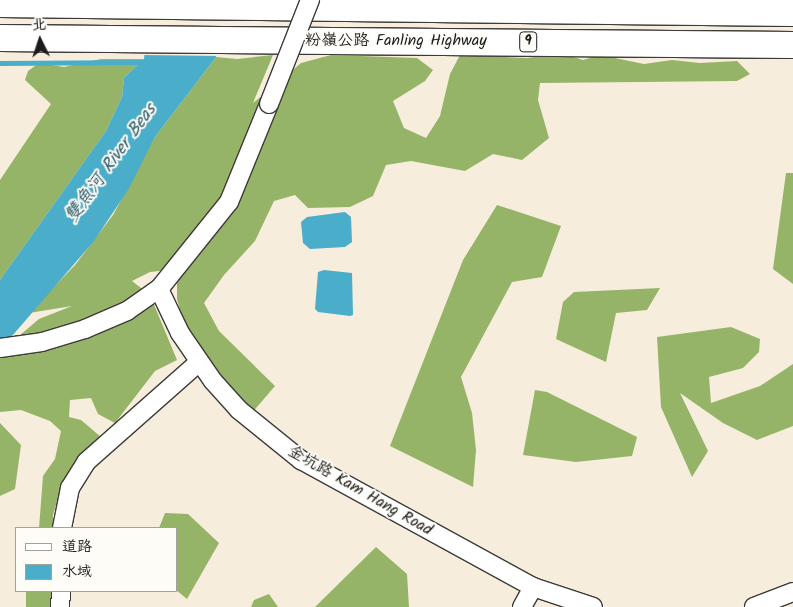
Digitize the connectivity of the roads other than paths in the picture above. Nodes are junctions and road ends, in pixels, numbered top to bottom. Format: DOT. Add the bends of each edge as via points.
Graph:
graph roads {
  1 [pos="310,0"];
  2 [pos="0,4"];
  3 [pos="793,13"];
  4 [pos="0,38"];
  5 [pos="793,45"];
  6 [pos="159,289"];
  7 [pos="0,348"];
  8 [pos="199,362"];
  9 [pos="62,527"];
  10 [pos="533,587"];
  11 [pos="61,592"];
  12 [pos="793,592"];
  13 [pos="60,607"];
  14 [pos="522,607"];
  15 [pos="594,607"];
  16 [pos="754,607"];
  1 -- 6 [label="street, bridge" via="229,202"];
  2 -- 3 [label="highway, 粉嶺公路 Fanling Highway / 9"];
  4 -- 5 [label="highway, 粉嶺公路 Fanling Highway / 9"];
  6 -- 7 [label="street" via="127,311 85,329 42,342"];
  6 -- 8 [label="street, 金坑路 Kam Hang Road"];
  8 -- 9 [label="street" via="86,462 70,488"];
  8 -- 10 [label="street, 金坑路 Kam Hang Road" via="239,410 300,460"];
  10 -- 14 [label="street"];
  10 -- 15 [label="street, 金坑路 Kam Hang Road"];
  11 -- 13 [label="street"];
  12 -- 16 [label="street"];
}
